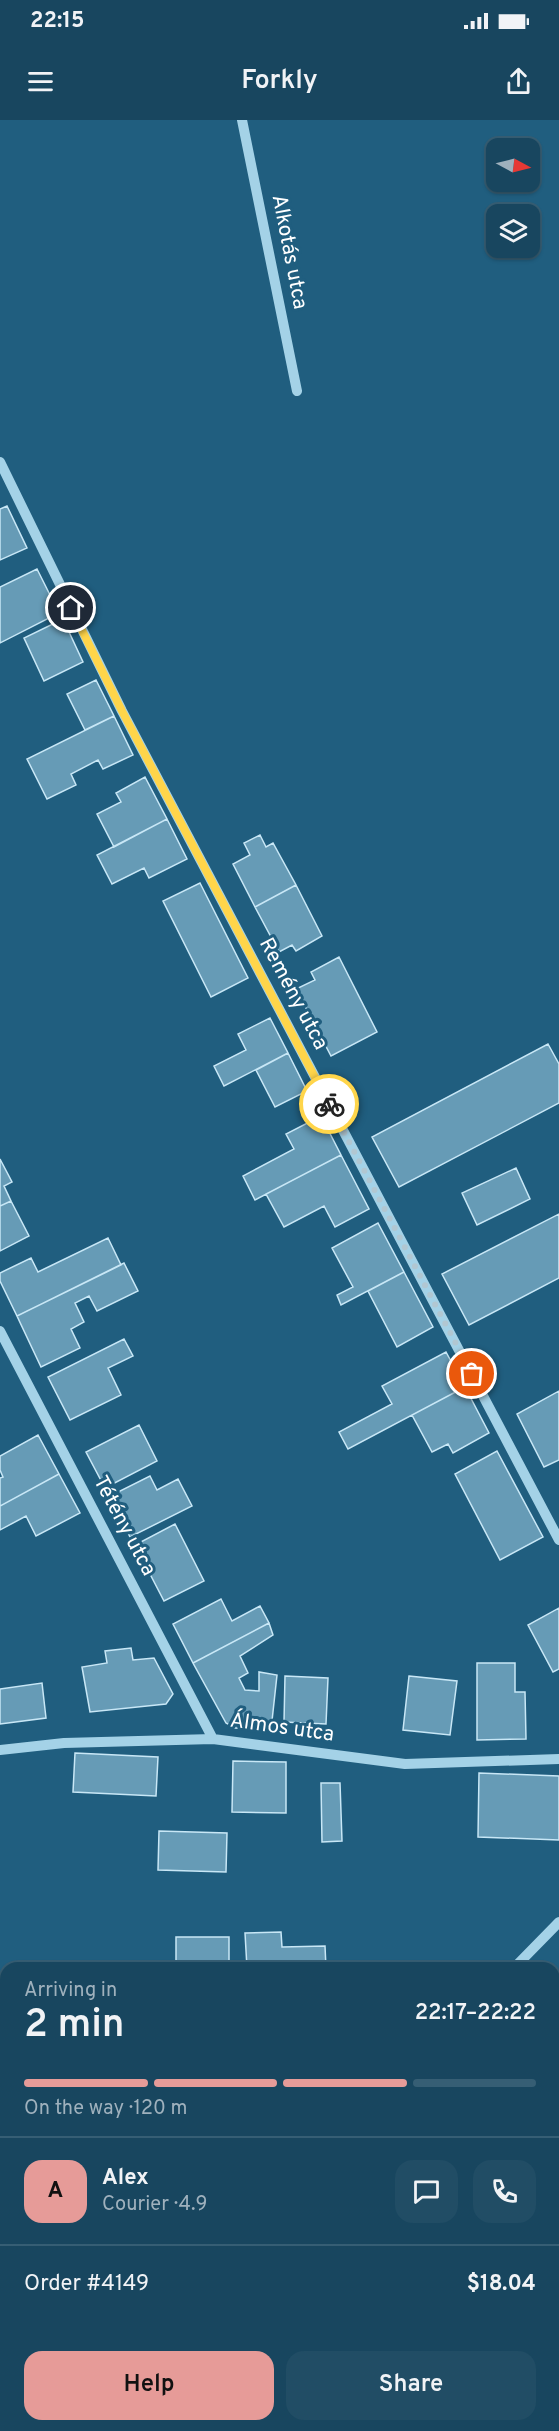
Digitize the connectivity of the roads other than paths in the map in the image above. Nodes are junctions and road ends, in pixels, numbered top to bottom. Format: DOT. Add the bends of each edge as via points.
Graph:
graph roads {
  1 [pos="242,120"];
  2 [pos="297,391"];
  3 [pos="0,462"];
  4 [pos="0,1331"];
  5 [pos="559,1540"];
  6 [pos="213,1738"];
  7 [pos="0,1750"];
  8 [pos="559,1759"];
  9 [pos="559,1922"];
  10 [pos="520,1962"];
  1 -- 2 [label="street, Alkotás utca"];
  3 -- 5 [label="street, Remény utca" via="122,711"];
  4 -- 6 [label="street, Tétény utca"];
  6 -- 7 [label="street, Álmos utca" via="64,1743"];
  6 -- 8 [label="street, Álmos utca" via="405,1764"];
  9 -- 10 [label="street"];
}
